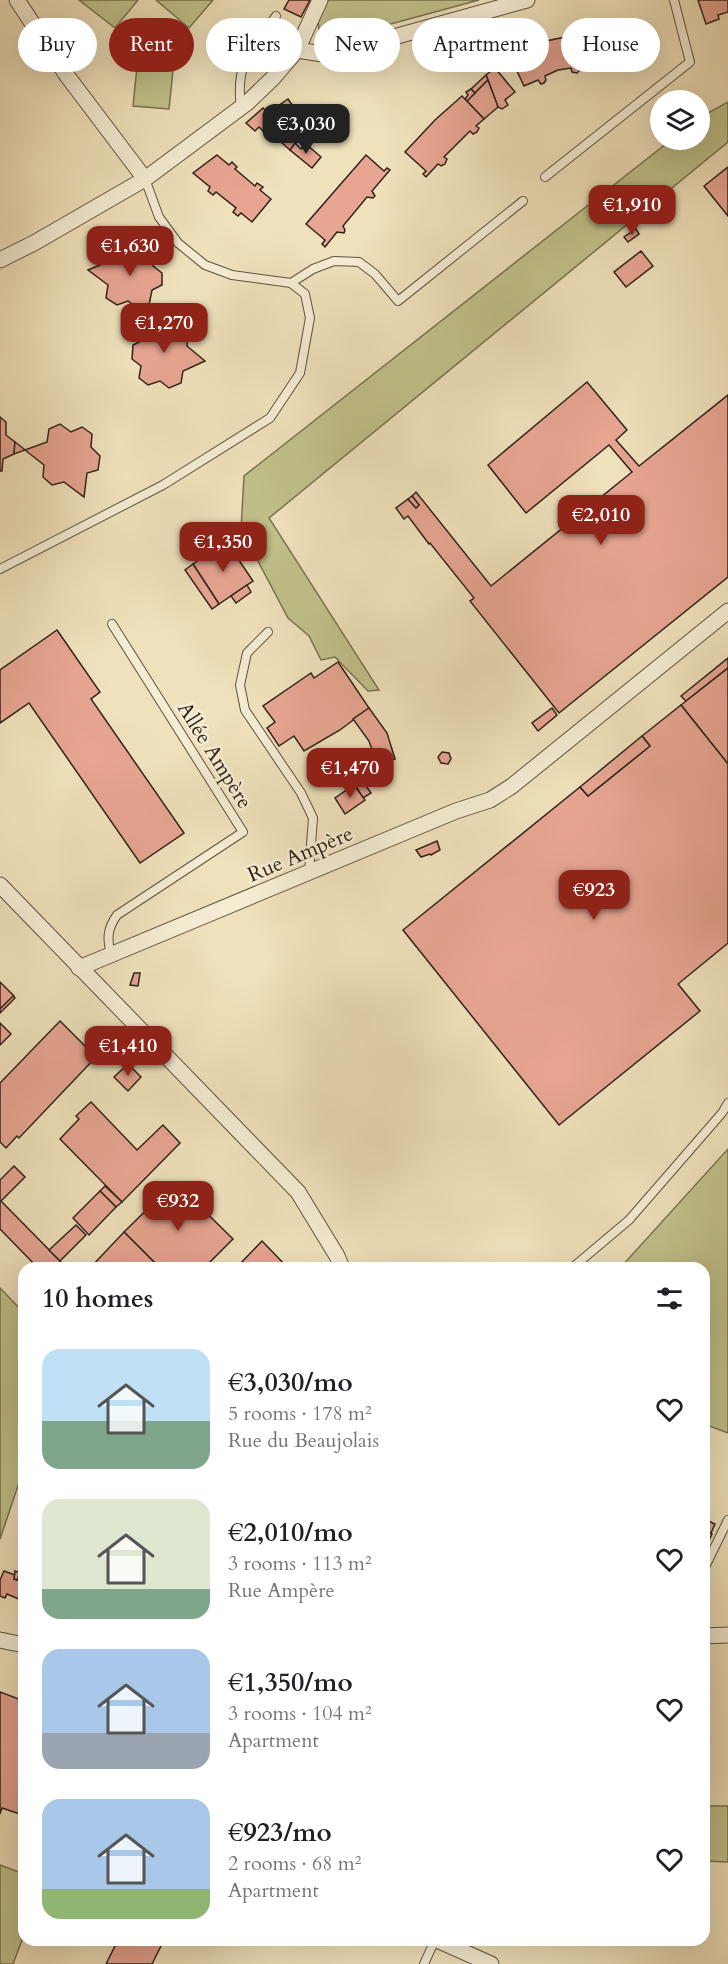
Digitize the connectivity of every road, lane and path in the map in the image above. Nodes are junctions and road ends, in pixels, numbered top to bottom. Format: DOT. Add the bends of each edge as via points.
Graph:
graph roads {
  1 [pos="17,0"];
  2 [pos="320,0"];
  3 [pos="527,0"];
  4 [pos="674,0"];
  5 [pos="276,16"];
  6 [pos="302,39"];
  7 [pos="302,51"];
  8 [pos="278,72"];
  9 [pos="241,108"];
  10 [pos="545,177"];
  11 [pos="145,179"];
  12 [pos="523,201"];
  13 [pos="0,260"];
  14 [pos="291,283"];
  15 [pos="0,569"];
  16 [pos="728,612"];
  17 [pos="112,624"];
  18 [pos="268,632"];
  19 [pos="309,873"];
  20 [pos="0,885"];
  21 [pos="111,956"];
  22 [pos="79,968"];
  23 [pos="728,1103"];
  24 [pos="340,1262"];
  25 [pos="579,1262"];
  26 [pos="728,1520"];
  27 [pos="710,1557"];
  28 [pos="710,1635"];
  29 [pos="728,1635"];
  30 [pos="0,1640"];
  31 [pos="18,1644"];
  32 [pos="433,1946"];
  33 [pos="450,1946"];
  34 [pos="424,1964"];
  35 [pos="491,1964"];
  1 -- 11 [label="street" via="68,77"];
  2 -- 6 [label="street"];
  3 -- 7 [label="street" via="329,55"];
  4 -- 10 [label="lane" via="690,62"];
  5 -- 9 [label="lane" via="243,62 238,86"];
  8 -- 9 [label="street"];
  9 -- 11 [label="street"];
  11 -- 13 [label="street"];
  11 -- 14 [label="lane" via="159,218 178,243 205,265 232,274"];
  12 -- 14 [label="lane" via="398,301 359,262 334,261"];
  14 -- 15 [label="lane" via="305,294 310,318 300,373 270,418 163,485"];
  16 -- 19 [label="street, Rue Ampère" via="490,800"];
  17 -- 21 [label="lane, Allée Ampère" via="243,832 117,915 107,939"];
  18 -- 19 [label="lane" via="247,653 240,685 245,710 301,793 313,818"];
  19 -- 21 [label="street, Rue Ampère"];
  20 -- 22 [label="street"];
  21 -- 22 [label="street, Rue Ampère"];
  22 -- 24 [label="street" via="298,1192"];
  23 -- 25 [label="lane" via="629,1220"];
  26 -- 27 [label="lane"];
  28 -- 29 [label="street"];
  30 -- 31 [label="street"];
  32 -- 34 [label="lane"];
  33 -- 35 [label="street"];
}
